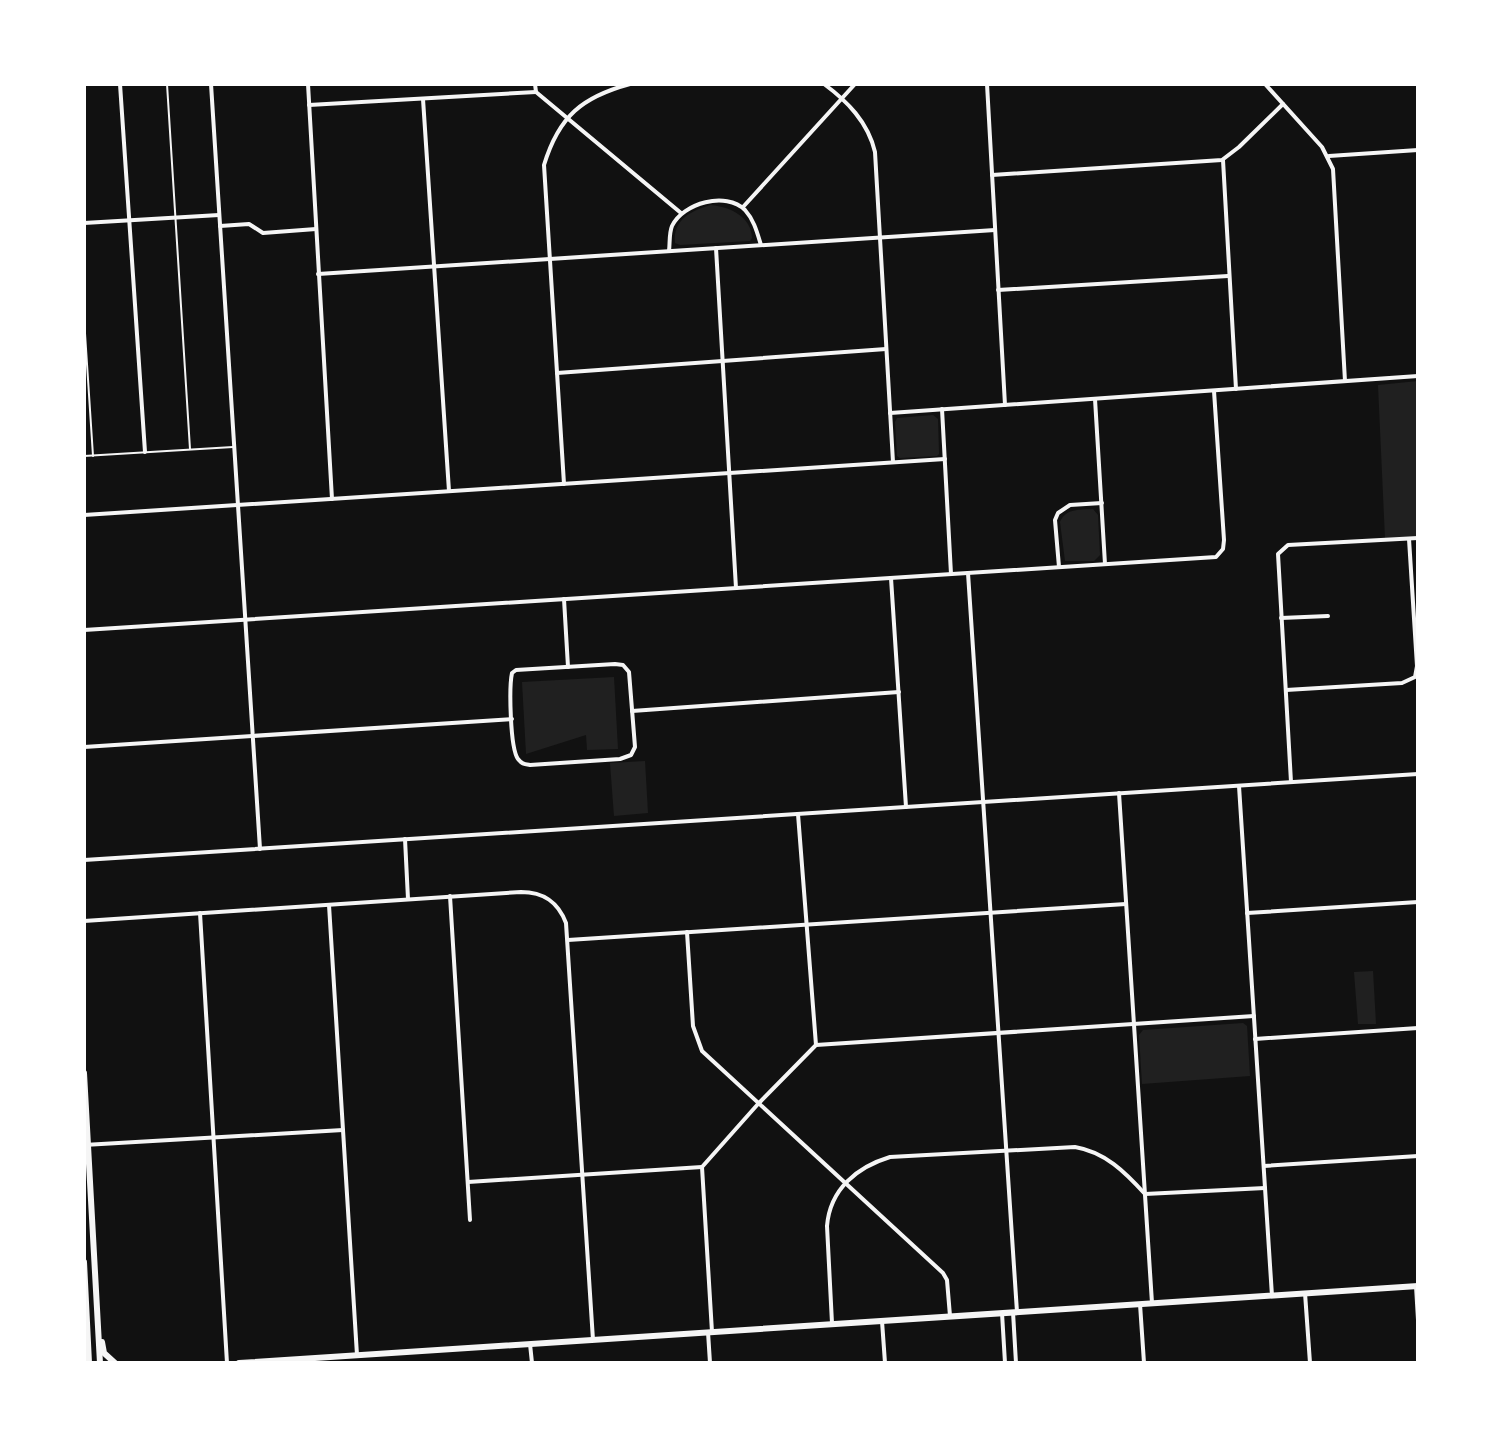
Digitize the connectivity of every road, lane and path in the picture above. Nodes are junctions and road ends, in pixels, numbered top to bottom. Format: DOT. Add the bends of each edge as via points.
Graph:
graph roads {
  1 [pos="120,84"];
  2 [pos="167,84"];
  3 [pos="211,84"];
  4 [pos="308,84"];
  5 [pos="535,84"];
  6 [pos="630,84"];
  7 [pos="824,84"];
  8 [pos="855,84"];
  9 [pos="987,84"];
  10 [pos="1265,84"];
  11 [pos="536,92"];
  12 [pos="842,98"];
  13 [pos="423,99"];
  14 [pos="1284,103"];
  15 [pos="309,105"];
  16 [pos="567,117"];
  17 [pos="1418,150"];
  18 [pos="1328,156"];
  19 [pos="1222,160"];
  20 [pos="992,175"];
  21 [pos="743,207"];
  22 [pos="681,213"];
  23 [pos="219,215"];
  24 [pos="175,218"];
  25 [pos="130,220"];
  26 [pos="84,223"];
  27 [pos="220,226"];
  28 [pos="316,229"];
  29 [pos="995,230"];
  30 [pos="879,237"];
  31 [pos="761,245"];
  32 [pos="716,248"];
  33 [pos="669,251"];
  34 [pos="550,259"];
  35 [pos="434,266"];
  36 [pos="318,274"];
  37 [pos="1228,276"];
  38 [pos="998,290"];
  39 [pos="84,318"];
  40 [pos="886,349"];
  41 [pos="723,361"];
  42 [pos="557,373"];
  43 [pos="1418,376"];
  44 [pos="1345,381"];
  45 [pos="1236,389"];
  46 [pos="1214,391"];
  47 [pos="1095,399"];
  48 [pos="1005,405"];
  49 [pos="942,409"];
  50 [pos="890,413"];
  51 [pos="234,446"];
  52 [pos="190,449"];
  53 [pos="145,452"];
  54 [pos="84,456"];
  55 [pos="93,456"];
  56 [pos="945,459"];
  57 [pos="893,462"];
  58 [pos="729,473"];
  59 [pos="564,484"];
  60 [pos="449,491"];
  61 [pos="332,499"];
  62 [pos="1102,503"];
  63 [pos="238,505"];
  64 [pos="84,515"];
  65 [pos="1409,538"];
  66 [pos="1418,538"];
  67 [pos="1105,564"];
  68 [pos="1059,567"];
  69 [pos="968,573"];
  70 [pos="951,574"];
  71 [pos="891,578"];
  72 [pos="736,588"];
  73 [pos="564,599"];
  74 [pos="1328,616"];
  75 [pos="1281,618"];
  76 [pos="245,619"];
  77 [pos="84,630"];
  78 [pos="568,667"];
  79 [pos="1286,690"];
  80 [pos="899,692"];
  81 [pos="632,711"];
  82 [pos="512,719"];
  83 [pos="252,734"];
  84 [pos="84,747"];
  85 [pos="1418,774"];
  86 [pos="1291,782"];
  87 [pos="1239,786"];
  88 [pos="1119,793"];
  89 [pos="984,802"];
  90 [pos="906,807"];
  91 [pos="798,814"];
  92 [pos="405,839"];
  93 [pos="260,849"];
  94 [pos="84,860"];
  95 [pos="450,896"];
  96 [pos="408,899"];
  97 [pos="1418,902"];
  98 [pos="1126,904"];
  99 [pos="329,905"];
  100 [pos="200,913"];
  101 [pos="991,913"];
  102 [pos="1247,913"];
  103 [pos="84,921"];
  104 [pos="805,924"];
  105 [pos="687,932"];
  106 [pos="568,940"];
  107 [pos="1254,1016"];
  108 [pos="1134,1023"];
  109 [pos="1418,1028"];
  110 [pos="999,1032"];
  111 [pos="1255,1039"];
  112 [pos="816,1045"];
  113 [pos="84,1073"];
  114 [pos="758,1104"];
  115 [pos="343,1130"];
  116 [pos="213,1138"];
  117 [pos="86,1145"];
  118 [pos="1006,1150"];
  119 [pos="1418,1156"];
  120 [pos="1264,1166"];
  121 [pos="702,1167"];
  122 [pos="583,1175"];
  123 [pos="468,1182"];
  124 [pos="844,1182"];
  125 [pos="1265,1188"];
  126 [pos="1145,1194"];
  127 [pos="470,1220"];
  128 [pos="84,1262"];
  129 [pos="1417,1286"];
  130 [pos="1305,1293"];
  131 [pos="1272,1296"];
  132 [pos="1152,1303"];
  133 [pos="1140,1304"];
  134 [pos="1015,1312"];
  135 [pos="1002,1313"];
  136 [pos="950,1316"];
  137 [pos="1418,1320"];
  138 [pos="882,1321"];
  139 [pos="832,1324"];
  140 [pos="98,1327"];
  141 [pos="710,1332"];
  142 [pos="593,1340"];
  143 [pos="530,1344"];
  144 [pos="354,1358"];
  145 [pos="89,1363"];
  146 [pos="100,1363"];
  147 [pos="115,1363"];
  148 [pos="227,1363"];
  149 [pos="239,1363"];
  150 [pos="532,1363"];
  151 [pos="710,1363"];
  152 [pos="885,1363"];
  153 [pos="1005,1363"];
  154 [pos="1016,1363"];
  155 [pos="1144,1363"];
  156 [pos="1310,1363"];
  1 -- 25 [label="street"];
  2 -- 24 [label="lane"];
  3 -- 23 [label="street"];
  4 -- 15 [label="street"];
  5 -- 11 [label="street"];
  6 -- 16 [label="street" via="583,102"];
  7 -- 12 [label="street"];
  8 -- 12 [label="street"];
  9 -- 20 [label="street"];
  10 -- 14 [label="street"];
  11 -- 13 [label="street"];
  11 -- 16 [label="street"];
  12 -- 21 [label="street"];
  12 -- 30 [label="street" via="874,146"];
  13 -- 15 [label="street"];
  13 -- 35 [label="street"];
  14 -- 18 [label="street"];
  14 -- 19 [label="street"];
  15 -- 28 [label="street"];
  16 -- 22 [label="street"];
  16 -- 34 [label="street" via="544,165"];
  17 -- 18 [label="street"];
  18 -- 44 [label="street" via="1333,169"];
  19 -- 20 [label="street"];
  19 -- 37 [label="street"];
  20 -- 29 [label="street"];
  21 -- 22 [label="street" via="724,201 699,203"];
  21 -- 31 [label="street"];
  22 -- 33 [label="street" via="671,227"];
  23 -- 24 [label="street"];
  23 -- 27 [label="street"];
  24 -- 25 [label="street"];
  24 -- 52 [label="lane"];
  25 -- 26 [label="street"];
  25 -- 53 [label="street"];
  27 -- 28 [label="street" via="249,224 263,233"];
  27 -- 51 [label="street"];
  28 -- 36 [label="street"];
  29 -- 30 [label="street"];
  29 -- 38 [label="street"];
  30 -- 31 [label="street"];
  30 -- 40 [label="street"];
  31 -- 32 [label="street"];
  32 -- 33 [label="street"];
  32 -- 41 [label="street"];
  33 -- 34 [label="street"];
  34 -- 35 [label="street"];
  34 -- 42 [label="street"];
  35 -- 36 [label="street"];
  35 -- 60 [label="street"];
  36 -- 61 [label="street"];
  37 -- 38 [label="street"];
  37 -- 45 [label="street"];
  38 -- 48 [label="street"];
  39 -- 55 [label="lane"];
  40 -- 41 [label="street"];
  40 -- 50 [label="street"];
  41 -- 42 [label="street"];
  41 -- 58 [label="street"];
  42 -- 59 [label="street"];
  43 -- 44 [label="street"];
  44 -- 45 [label="street"];
  45 -- 46 [label="street"];
  46 -- 47 [label="street"];
  46 -- 67 [label="street" via="1221,553 1211,558"];
  47 -- 48 [label="street"];
  47 -- 62 [label="street"];
  48 -- 49 [label="street"];
  49 -- 50 [label="street"];
  49 -- 56 [label="street"];
  50 -- 57 [label="street"];
  51 -- 52 [label="lane"];
  51 -- 63 [label="street"];
  52 -- 53 [label="lane"];
  53 -- 55 [label="lane"];
  54 -- 55 [label="lane"];
  56 -- 57 [label="street"];
  56 -- 70 [label="street"];
  57 -- 58 [label="street"];
  58 -- 59 [label="street"];
  58 -- 72 [label="street"];
  59 -- 60 [label="street"];
  60 -- 61 [label="street"];
  61 -- 63 [label="street"];
  62 -- 67 [label="street"];
  62 -- 68 [label="street" via="1070,505 1058,513"];
  63 -- 64 [label="street"];
  63 -- 76 [label="street"];
  65 -- 66 [label="street"];
  65 -- 75 [label="street" via="1284,547 1278,554"];
  65 -- 79 [label="street" via="1415,677 1402,683"];
  67 -- 68 [label="street"];
  68 -- 69 [label="street"];
  69 -- 70 [label="street"];
  69 -- 89 [label="street"];
  70 -- 71 [label="street"];
  71 -- 72 [label="street"];
  71 -- 80 [label="street"];
  72 -- 73 [label="street"];
  73 -- 76 [label="street"];
  73 -- 78 [label="street"];
  74 -- 75 [label="street"];
  75 -- 79 [label="street"];
  76 -- 77 [label="street"];
  76 -- 83 [label="street"];
  78 -- 81 [label="street" via="623,665 629,672"];
  78 -- 82 [label="street" via="512,673"];
  79 -- 86 [label="street"];
  80 -- 81 [label="street"];
  80 -- 90 [label="street"];
  81 -- 82 [label="street" via="631,755 576,762 523,764 515,752"];
  82 -- 83 [label="street"];
  83 -- 84 [label="street"];
  83 -- 93 [label="street"];
  85 -- 86 [label="street"];
  86 -- 87 [label="street"];
  87 -- 88 [label="street"];
  87 -- 102 [label="street"];
  88 -- 89 [label="street"];
  88 -- 98 [label="street"];
  89 -- 90 [label="street"];
  89 -- 101 [label="street"];
  90 -- 91 [label="street"];
  91 -- 92 [label="street"];
  91 -- 104 [label="street"];
  92 -- 93 [label="street"];
  92 -- 96 [label="street"];
  93 -- 94 [label="street"];
  95 -- 96 [label="street"];
  95 -- 106 [label="street" via="535,892 554,902 566,923"];
  95 -- 123 [label="street"];
  96 -- 99 [label="street"];
  97 -- 102 [label="street"];
  98 -- 101 [label="street"];
  98 -- 108 [label="street"];
  99 -- 100 [label="street"];
  99 -- 115 [label="street"];
  100 -- 103 [label="street"];
  100 -- 116 [label="street"];
  101 -- 104 [label="street"];
  101 -- 110 [label="street"];
  102 -- 107 [label="street"];
  104 -- 105 [label="street"];
  104 -- 112 [label="street"];
  105 -- 106 [label="street"];
  105 -- 114 [label="street" via="693,1026 699,1044"];
  106 -- 122 [label="street"];
  107 -- 108 [label="street"];
  107 -- 111 [label="street"];
  108 -- 110 [label="street"];
  108 -- 126 [label="street"];
  109 -- 111 [label="street"];
  110 -- 112 [label="street"];
  110 -- 118 [label="street"];
  111 -- 120 [label="street"];
  112 -- 114 [label="street"];
  113 -- 117 [label="main road"];
  114 -- 121 [label="street"];
  114 -- 124 [label="street"];
  115 -- 116 [label="street"];
  115 -- 144 [label="street"];
  116 -- 117 [label="street"];
  116 -- 148 [label="street"];
  117 -- 140 [label="main road"];
  118 -- 124 [label="street" via="890,1157"];
  118 -- 126 [label="street" via="1093,1150"];
  118 -- 134 [label="street"];
  119 -- 120 [label="street"];
  120 -- 125 [label="street"];
  121 -- 122 [label="street"];
  121 -- 141 [label="street"];
  122 -- 123 [label="street"];
  122 -- 142 [label="street"];
  123 -- 127 [label="street"];
  124 -- 136 [label="street" via="946,1276"];
  124 -- 139 [label="street" via="827,1219"];
  125 -- 126 [label="street"];
  125 -- 131 [label="street"];
  126 -- 132 [label="street"];
  128 -- 145 [label="main road"];
  129 -- 130 [label="main road"];
  129 -- 137 [label="street"];
  130 -- 131 [label="main road"];
  130 -- 156 [label="street"];
  131 -- 132 [label="main road"];
  132 -- 133 [label="main road"];
  133 -- 134 [label="main road"];
  133 -- 155 [label="street"];
  134 -- 135 [label="main road"];
  134 -- 154 [label="street"];
  135 -- 136 [label="main road"];
  135 -- 153 [label="street"];
  136 -- 138 [label="main road"];
  138 -- 139 [label="main road"];
  138 -- 152 [label="street"];
  139 -- 141 [label="main road"];
  140 -- 146 [label="main road"];
  140 -- 147 [label="main road" via="104,1353"];
  141 -- 142 [label="main road"];
  141 -- 151 [label="street"];
  142 -- 143 [label="main road"];
  143 -- 144 [label="main road"];
  143 -- 150 [label="street"];
  144 -- 149 [label="main road"];
}
